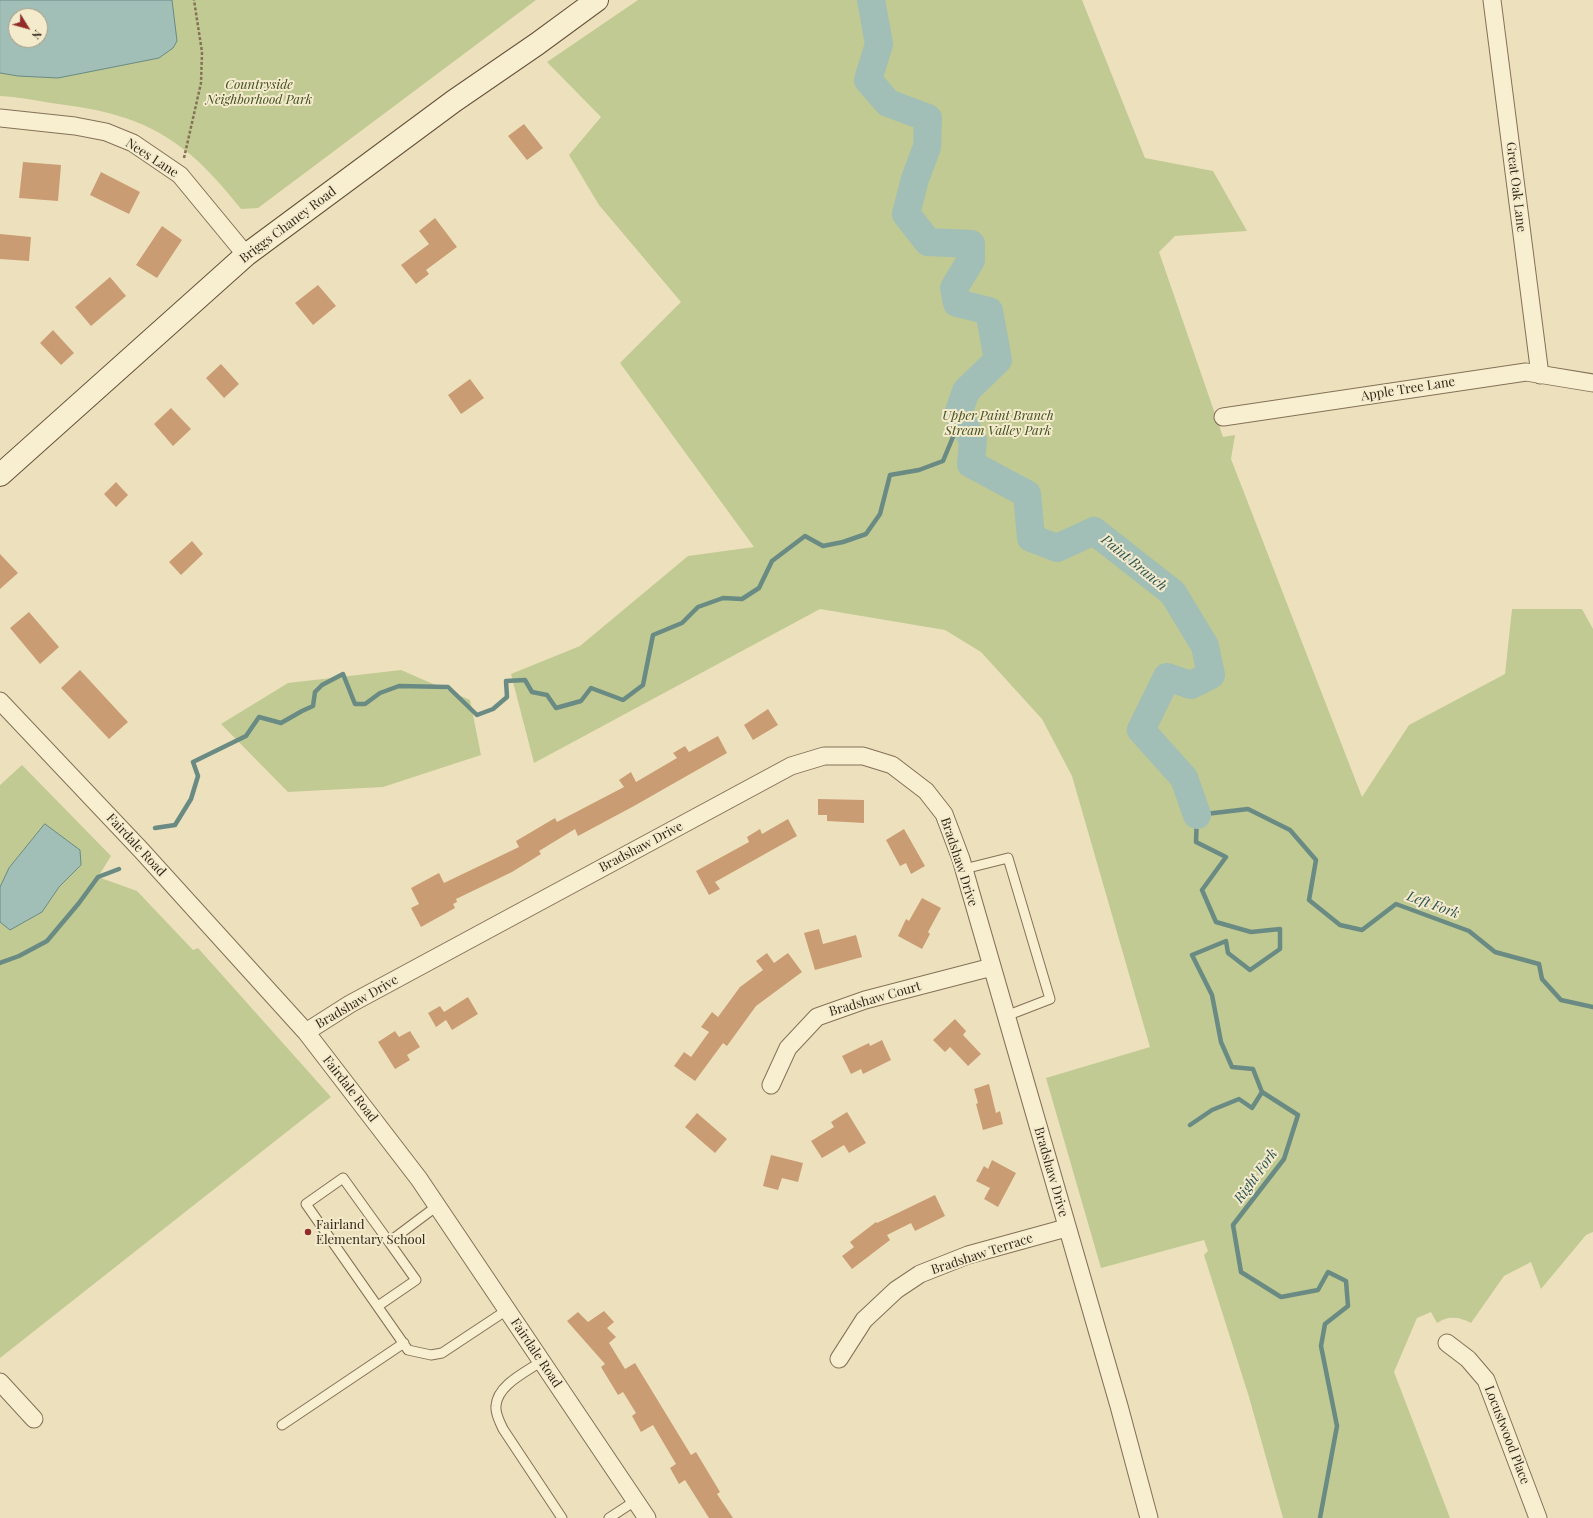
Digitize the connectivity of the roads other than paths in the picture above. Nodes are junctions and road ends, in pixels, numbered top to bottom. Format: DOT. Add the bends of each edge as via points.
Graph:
graph roads {
  1 [pos="597,0"];
  2 [pos="1492,0"];
  3 [pos="0,118"];
  4 [pos="246,255"];
  5 [pos="1540,375"];
  6 [pos="1593,383"];
  7 [pos="1223,417"];
  8 [pos="0,475"];
  9 [pos="0,701"];
  10 [pos="964,869"];
  11 [pos="992,967"];
  12 [pos="1006,1016"];
  13 [pos="306,1032"];
  14 [pos="771,1086"];
  15 [pos="437,1206"];
  16 [pos="1066,1228"];
  17 [pos="389,1242"];
  18 [pos="378,1306"];
  19 [pos="507,1310"];
  20 [pos="404,1343"];
  21 [pos="1447,1343"];
  22 [pos="839,1359"];
  23 [pos="542,1361"];
  24 [pos="0,1382"];
  25 [pos="34,1419"];
  26 [pos="282,1425"];
  27 [pos="635,1501"];
  28 [pos="562,1518"];
  29 [pos="609,1518"];
  30 [pos="647,1518"];
  31 [pos="1149,1518"];
  32 [pos="1538,1518"];
  1 -- 4 [label="main road, Briggs Chaney Road" via="454,101"];
  2 -- 5 [label="street, Great Oak Lane"];
  3 -- 4 [label="street, Nees Lane" via="75,126 106,132 133,143 180,175"];
  4 -- 8 [label="main road, Briggs Chaney Road"];
  5 -- 6 [label="street, Apple Tree Lane"];
  5 -- 7 [label="street, Apple Tree Lane" via="1526,372"];
  9 -- 13 [label="street, Fairdale Road" via="141,850"];
  10 -- 11 [label="street, Bradshaw Drive"];
  10 -- 12 [label="lane" via="1008,858 1050,999"];
  10 -- 13 [label="street, Bradshaw Drive" via="944,814 926,791 892,765 863,756 824,756 791,766 350,1004"];
  11 -- 12 [label="street, Bradshaw Drive"];
  11 -- 14 [label="street, Bradshaw Court" via="865,1000 818,1017 788,1048"];
  12 -- 16 [label="street, Bradshaw Drive"];
  13 -- 15 [label="street, Fairdale Road"];
  15 -- 17 [label="lane"];
  15 -- 19 [label="street, Fairdale Road"];
  16 -- 22 [label="street, Bradshaw Terrace" via="968,1255 920,1274 896,1290 864,1320"];
  16 -- 31 [label="street, Bradshaw Drive"];
  17 -- 18 [label="lane" via="416,1280"];
  17 -- 18 [label="lane" via="344,1178 306,1204"];
  18 -- 20 [label="lane"];
  19 -- 20 [label="lane" via="442,1353 431,1355 408,1350"];
  19 -- 23 [label="street, Fairdale Road"];
  20 -- 26 [label="lane"];
  21 -- 32 [label="street, Locustwood Place" via="1468,1359 1486,1380"];
  23 -- 27 [label="street, Fairdale Road"];
  23 -- 28 [label="lane" via="508,1384 499,1394 497,1417"];
  24 -- 25 [label="street"];
  27 -- 29 [label="lane"];
  27 -- 30 [label="street, Fairdale Road"];
}
